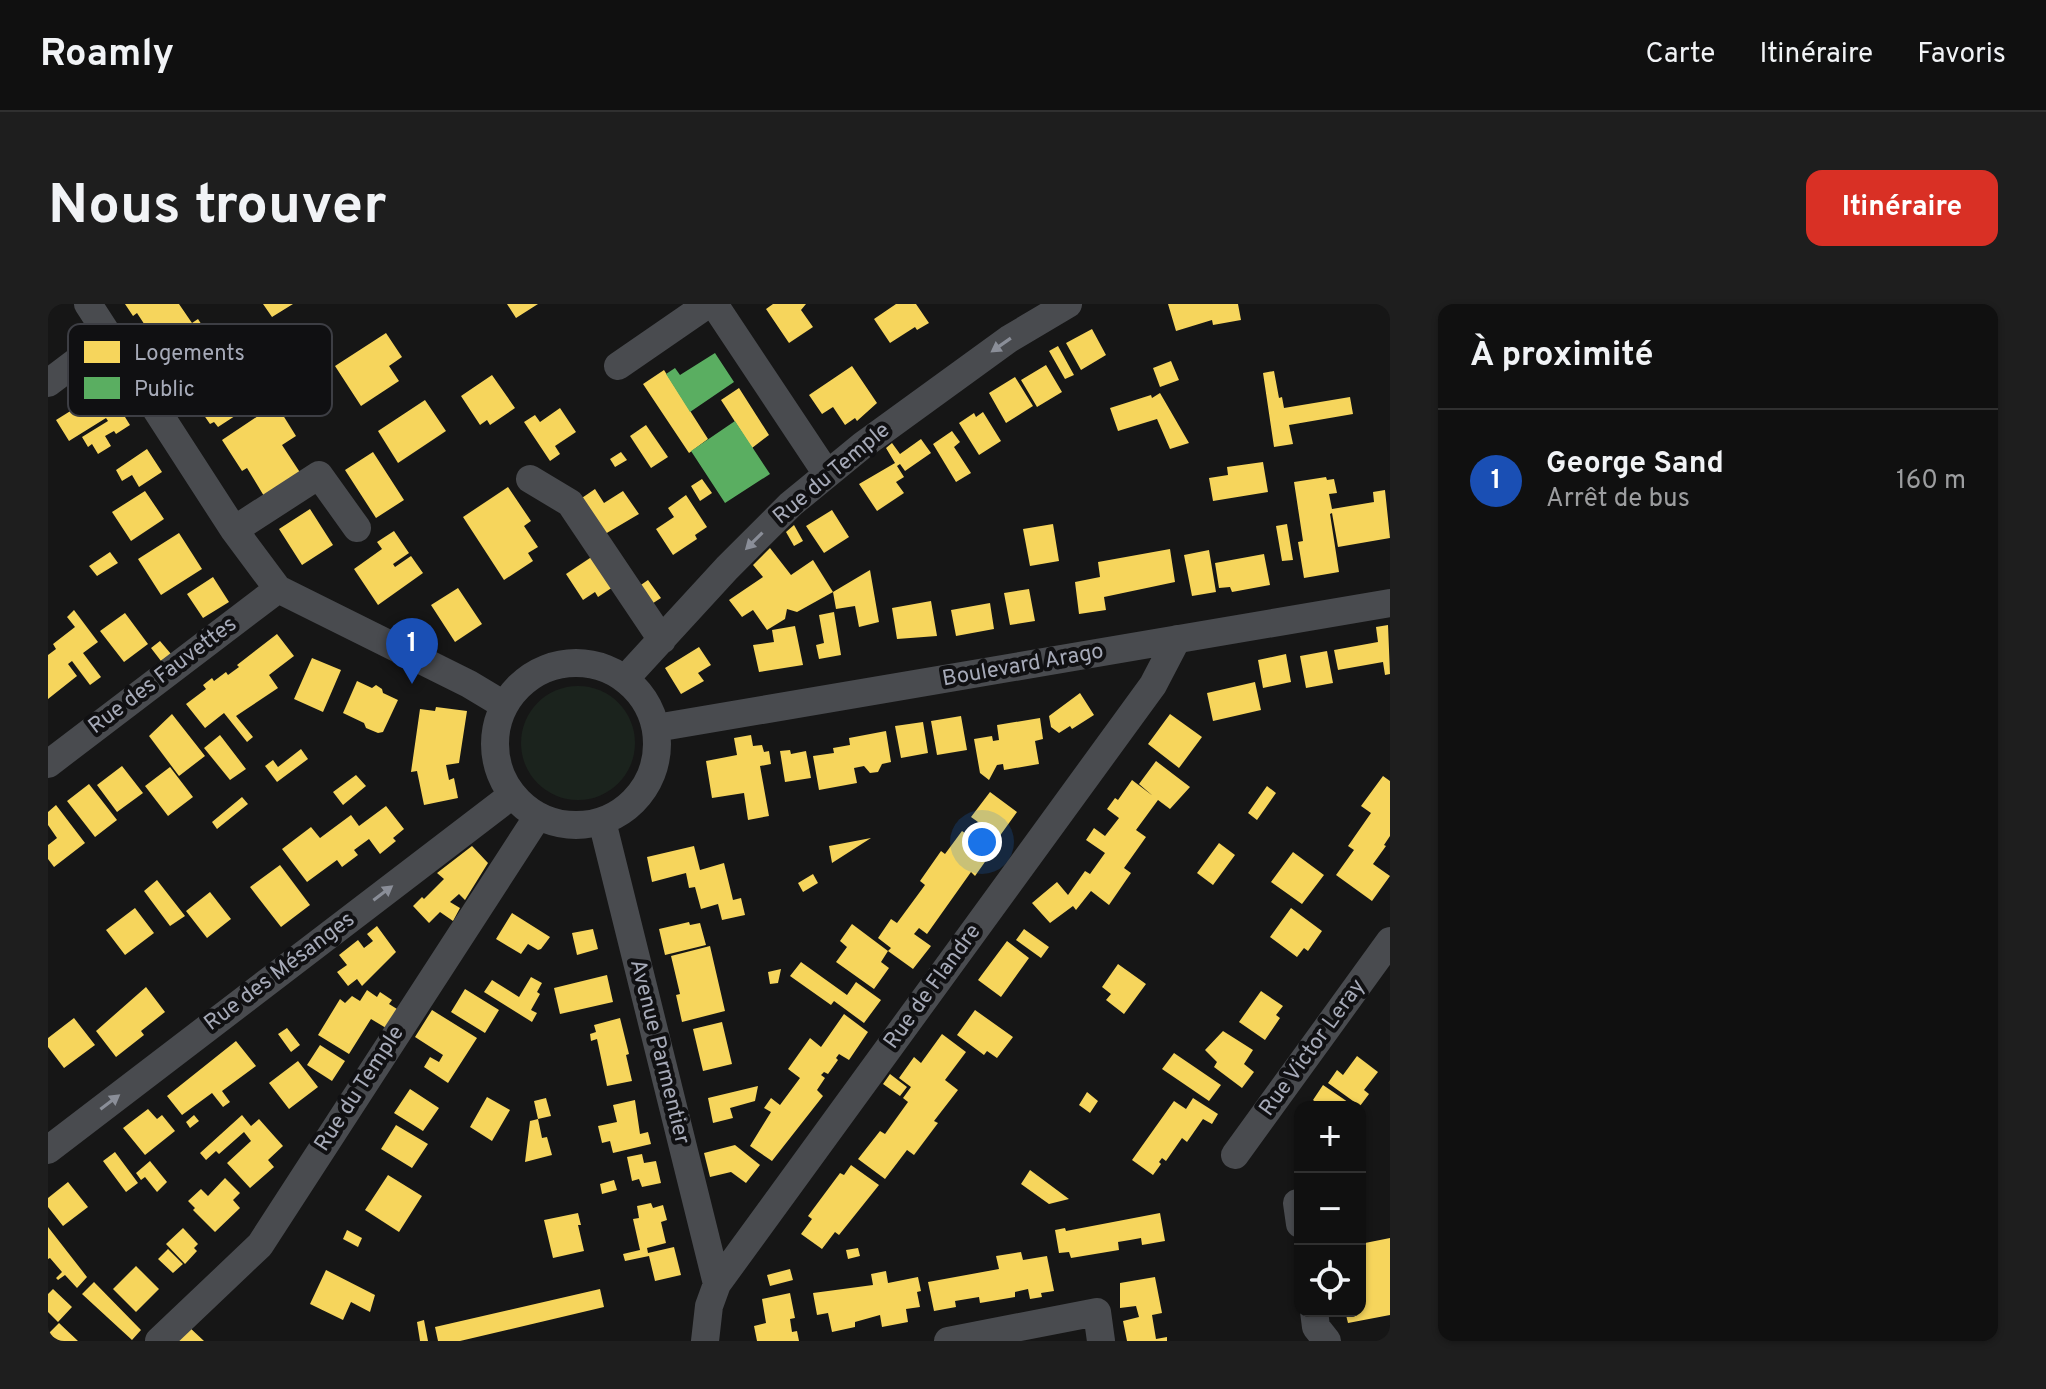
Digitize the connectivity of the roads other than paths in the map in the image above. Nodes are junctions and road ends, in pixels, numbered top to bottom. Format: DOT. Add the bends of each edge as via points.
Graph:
graph roads {
  1 [pos="88,304"];
  2 [pos="708,304"];
  3 [pos="714,304"];
  4 [pos="1068,304"];
  5 [pos="101,324"];
  6 [pos="618,366"];
  7 [pos="68,368"];
  8 [pos="48,383"];
  9 [pos="160,416"];
  10 [pos="827,474"];
  11 [pos="530,479"];
  12 [pos="357,528"];
  13 [pos="234,530"];
  14 [pos="278,589"];
  15 [pos="1390,603"];
  16 [pos="1177,639"];
  17 [pos="662,640"];
  18 [pos="625,679"];
  19 [pos="504,705"];
  20 [pos="656,728"];
  21 [pos="48,764"];
  22 [pos="512,795"];
  23 [pos="538,816"];
  24 [pos="602,821"];
  25 [pos="1390,941"];
  26 [pos="48,1150"];
  27 [pos="1235,1155"];
  28 [pos="717,1284"];
  29 [pos="1315,1317"];
  30 [pos="159,1341"];
  31 [pos="705,1341"];
  32 [pos="948,1341"];
  33 [pos="1101,1341"];
  34 [pos="1327,1341"];
  1 -- 5 [label="street"];
  2 -- 6 [label="street"];
  3 -- 10 [label="street"];
  4 -- 10 [label="street, Rue du Temple, one-way" via="1009,339"];
  7 -- 8 [label="street"];
  9 -- 13 [label="street"];
  10 -- 17 [label="street, Rue du Temple, one-way" via="727,568"];
  11 -- 17 [label="street" via="570,503"];
  12 -- 13 [label="street" via="319,475"];
  13 -- 14 [label="street"];
  14 -- 19 [label="street"];
  14 -- 21 [label="street, Rue des Fauvettes"];
  15 -- 16 [label="street, Boulevard Arago"];
  16 -- 20 [label="street, Boulevard Arago"];
  16 -- 28 [label="street, Rue de Flandre" via="1153,685"];
  17 -- 18 [label="street, Rue du Temple"];
  18 -- 19 [label="street" via="601,666 558,664 521,683"];
  18 -- 20 [label="street" via="642,696"];
  19 -- 22 [label="street" via="494,745 499,771"];
  20 -- 24 [label="street" via="656,757 646,785 628,807"];
  22 -- 23 [label="street"];
  26 -- 22 [label="street, Rue des Mésanges, one-way"];
  23 -- 24 [label="street" via="576,826"];
  23 -- 30 [label="street, Rue du Temple" via="260,1245"];
  24 -- 28 [label="street, Avenue Parmentier"];
  25 -- 27 [label="street, Rue Victor Leray"];
  28 -- 31 [label="street, Rue de Flandre"];
  29 -- 34 [label="street"];
  32 -- 33 [label="street" via="1097,1312"];
}
